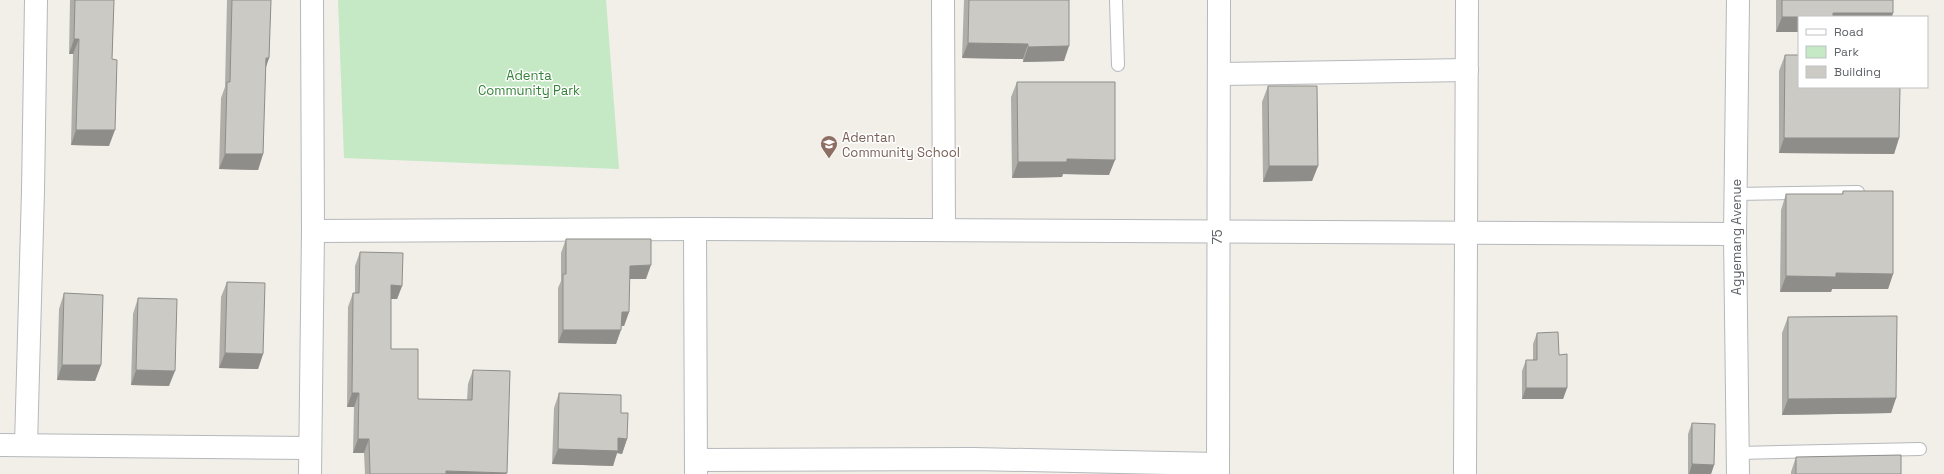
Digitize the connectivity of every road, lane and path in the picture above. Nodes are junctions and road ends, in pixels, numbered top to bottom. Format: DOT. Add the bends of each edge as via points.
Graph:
graph roads {
  1 [pos="36,0"];
  2 [pos="312,0"];
  3 [pos="943,0"];
  4 [pos="1116,0"];
  5 [pos="1219,0"];
  6 [pos="1467,0"];
  7 [pos="1738,0"];
  8 [pos="1118,65"];
  9 [pos="1467,70"];
  10 [pos="1219,74"];
  11 [pos="1874,192"];
  12 [pos="1735,194"];
  13 [pos="695,229"];
  14 [pos="944,230"];
  15 [pos="313,231"];
  16 [pos="1217,232"];
  17 [pos="1465,233"];
  18 [pos="1735,234"];
  19 [pos="26,445"];
  20 [pos="0,446"];
  21 [pos="310,448"];
  22 [pos="1920,450"];
  23 [pos="1738,464"];
  24 [pos="696,467"];
  25 [pos="1217,469"];
  26 [pos="310,474"];
  27 [pos="1465,474"];
  1 -- 19 [label="street"];
  2 -- 15 [label="street"];
  3 -- 14 [label="street"];
  4 -- 8 [label="lane"];
  5 -- 10 [label="street, 75"];
  6 -- 9 [label="street"];
  7 -- 12 [label="street, Agyemang Avenue"];
  9 -- 10 [label="street"];
  9 -- 17 [label="street"];
  10 -- 16 [label="street, 75"];
  11 -- 12 [label="lane"];
  12 -- 18 [label="street, Agyemang Avenue"];
  13 -- 14 [label="street"];
  13 -- 15 [label="street"];
  13 -- 24 [label="street"];
  14 -- 16 [label="street"];
  15 -- 21 [label="street"];
  16 -- 17 [label="street"];
  16 -- 25 [label="street, 75"];
  17 -- 18 [label="street"];
  17 -- 27 [label="street"];
  18 -- 23 [label="street, Agyemang Avenue"];
  19 -- 20 [label="street"];
  19 -- 21 [label="street"];
  21 -- 26 [label="street"];
  22 -- 23 [label="lane"];
  24 -- 25 [label="street" via="974,459"];
}
